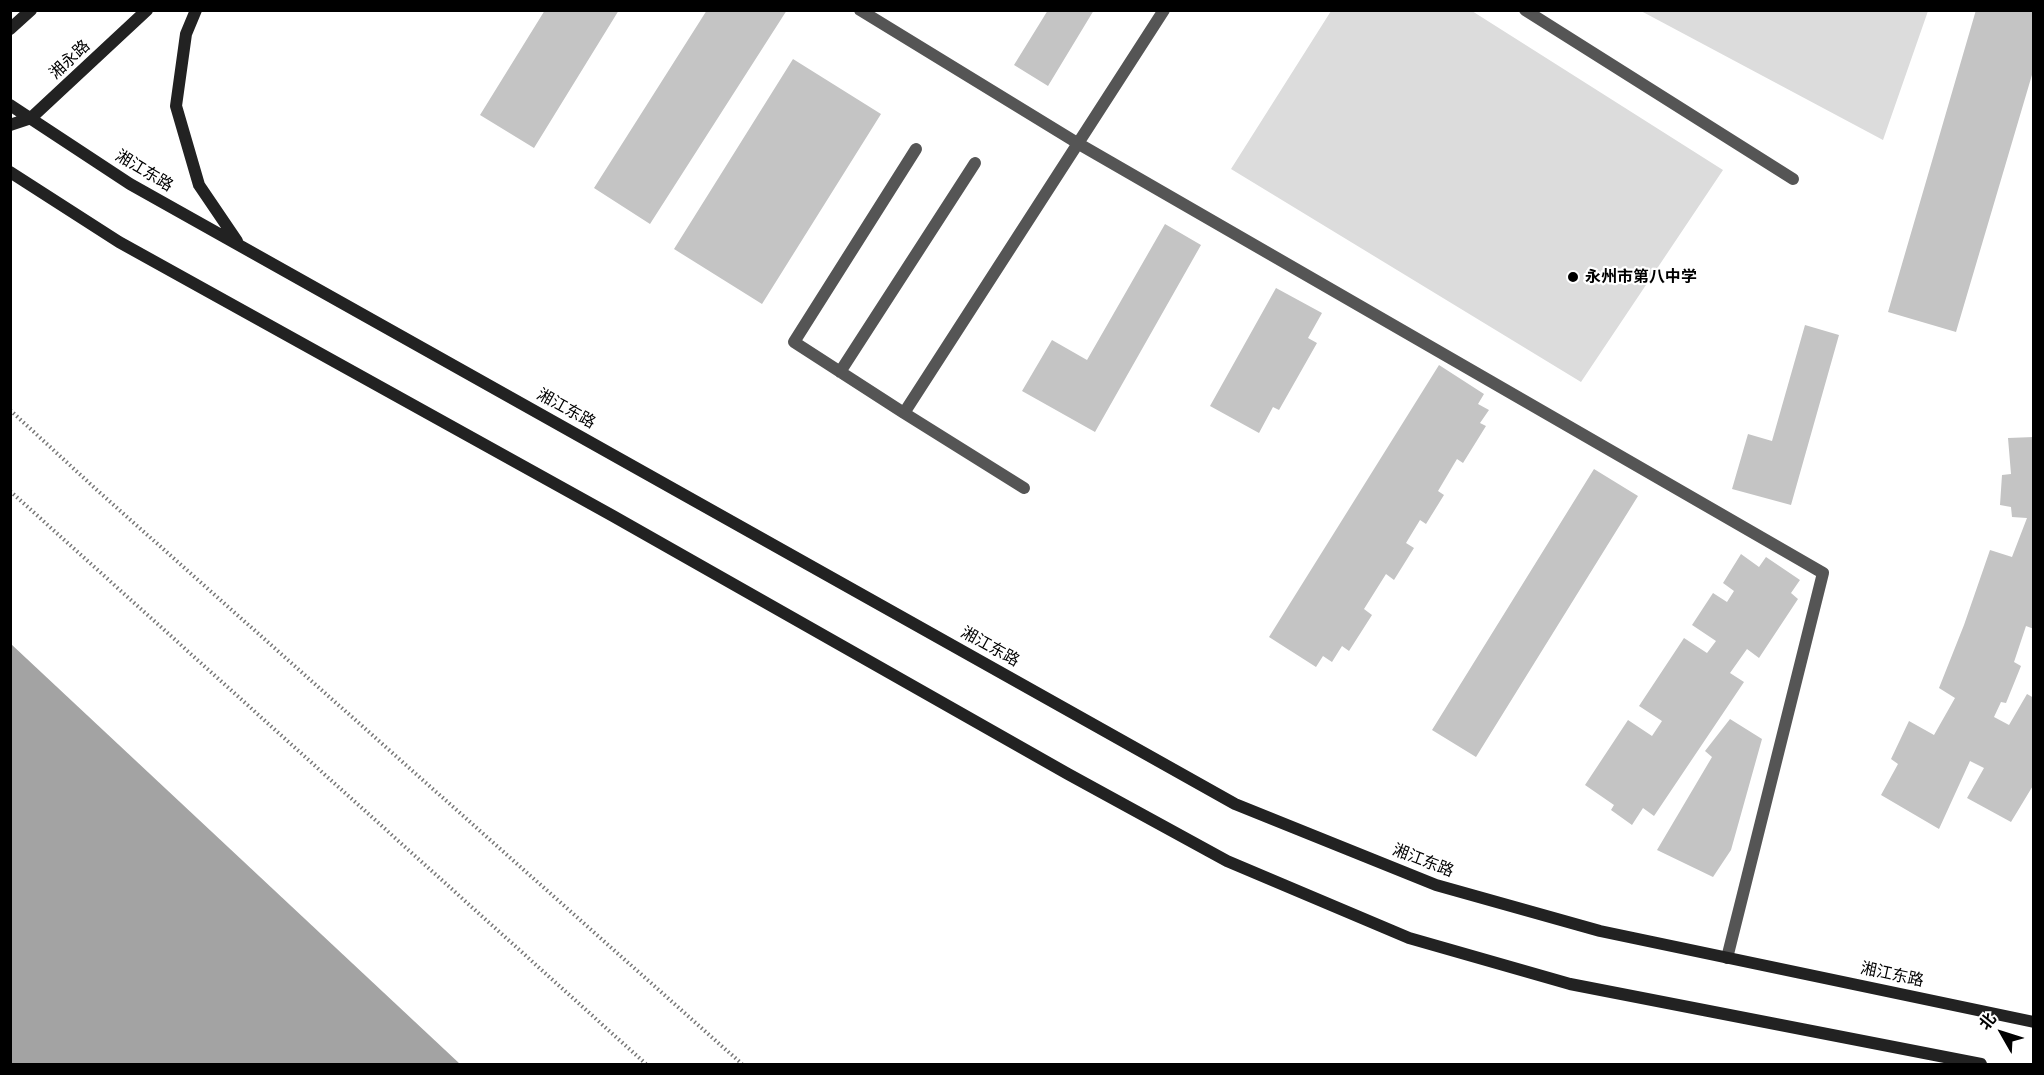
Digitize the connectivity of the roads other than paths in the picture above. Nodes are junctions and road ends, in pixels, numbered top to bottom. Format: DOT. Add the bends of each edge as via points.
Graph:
graph roads {
  1 [pos="31,10"];
  2 [pos="147,10"];
  3 [pos="196,10"];
  4 [pos="860,10"];
  5 [pos="1164,10"];
  6 [pos="1525,10"];
  7 [pos="10,29"];
  8 [pos="10,105"];
  9 [pos="31,118"];
  10 [pos="10,124"];
  11 [pos="1079,144"];
  12 [pos="916,149"];
  13 [pos="975,163"];
  14 [pos="10,172"];
  15 [pos="1793,179"];
  16 [pos="239,245"];
  17 [pos="840,372"];
  18 [pos="904,413"];
  19 [pos="1024,488"];
  20 [pos="1727,958"];
  21 [pos="2034,1022"];
  22 [pos="1981,1065"];
  1 -- 7 [label="main road"];
  2 -- 9 [label="main road, 湘永路"];
  3 -- 16 [label="main road" via="186,34 176,106 198,185"];
  4 -- 11 [label="lane"];
  5 -- 11 [label="lane"];
  6 -- 15 [label="lane"];
  8 -- 9 [label="main road, 湘江东路"];
  9 -- 10 [label="main road, 湘永路"];
  9 -- 16 [label="main road, 湘江东路" via="130,184"];
  11 -- 18 [label="lane"];
  11 -- 20 [label="lane" via="1822,573"];
  12 -- 17 [label="lane" via="794,342"];
  13 -- 17 [label="lane"];
  14 -- 22 [label="main road" via="119,242 1227,861 1409,938 1570,984"];
  16 -- 20 [label="main road, 湘江东路" via="1235,804 1436,885 1600,931"];
  17 -- 18 [label="lane"];
  18 -- 19 [label="lane"];
  20 -- 21 [label="main road, 湘江东路"];
}
